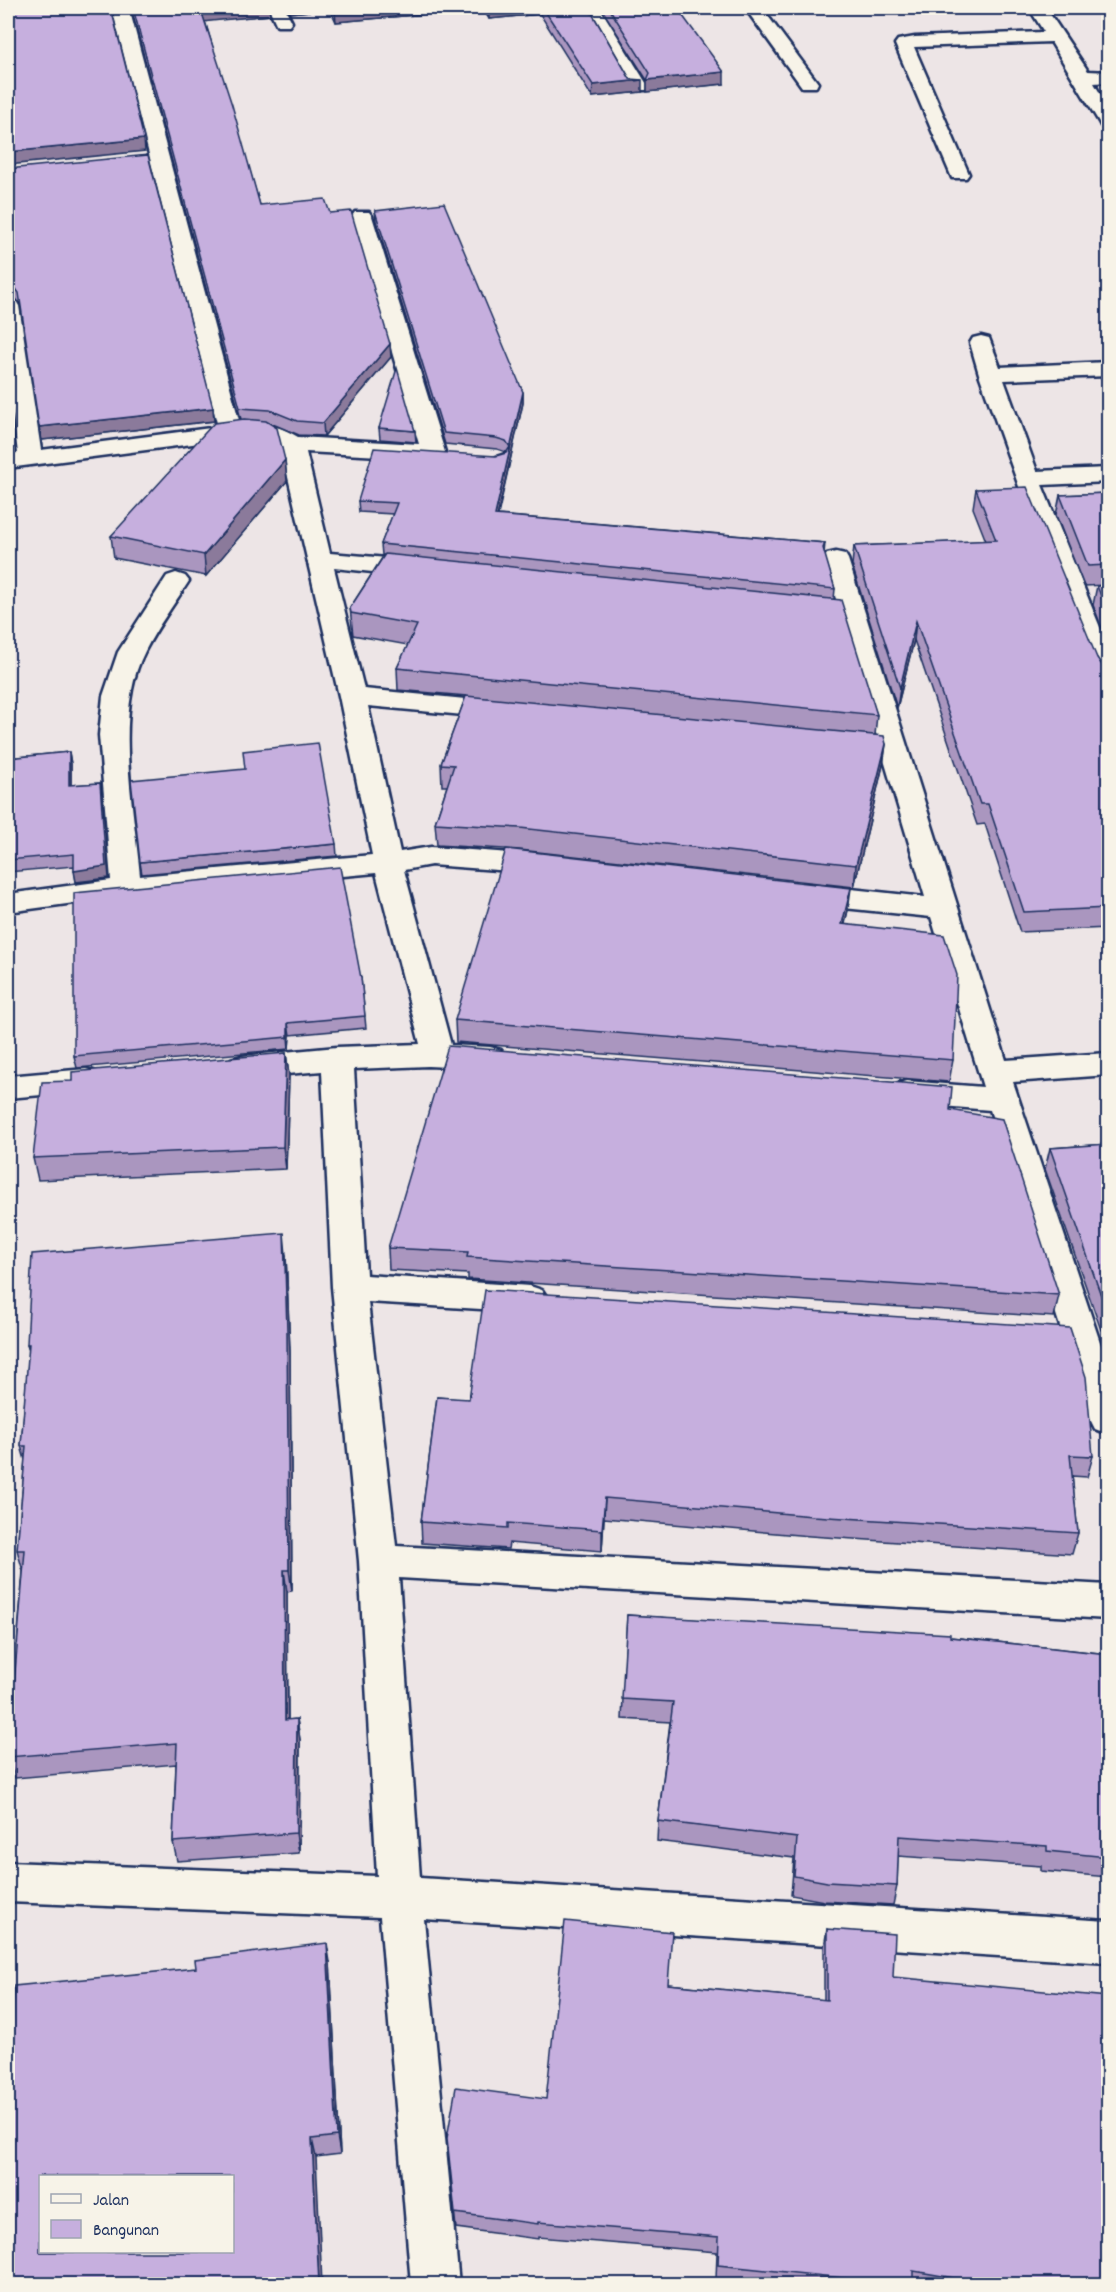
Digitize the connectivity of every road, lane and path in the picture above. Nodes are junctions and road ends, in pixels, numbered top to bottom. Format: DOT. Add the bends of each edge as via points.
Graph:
graph roads {
  1 [pos="120,8"];
  2 [pos="592,8"];
  3 [pos="753,8"];
  4 [pos="1038,8"];
  5 [pos="1055,37"];
  6 [pos="1082,77"];
  7 [pos="1108,77"];
  8 [pos="809,83"];
  9 [pos="639,86"];
  10 [pos="1108,122"];
  11 [pos="159,158"];
  12 [pos="135,160"];
  13 [pos="959,174"];
  14 [pos="362,216"];
  15 [pos="8,306"];
  16 [pos="981,343"];
  17 [pos="1108,369"];
  18 [pos="990,374"];
  19 [pos="231,432"];
  20 [pos="292,444"];
  21 [pos="20,460"];
  22 [pos="1108,475"];
  23 [pos="1028,478"];
  24 [pos="318,559"];
  25 [pos="836,559"];
  26 [pos="449,572"];
  27 [pos="176,581"];
  28 [pos="1108,677"];
  29 [pos="352,696"];
  30 [pos="529,713"];
  31 [pos="388,863"];
  32 [pos="579,868"];
  33 [pos="126,887"];
  34 [pos="780,892"];
  35 [pos="8,903"];
  36 [pos="944,909"];
  37 [pos="438,1054"];
  38 [pos="337,1058"];
  39 [pos="521,1060"];
  40 [pos="1108,1064"];
  41 [pos="208,1070"];
  42 [pos="113,1078"];
  43 [pos="999,1086"];
  44 [pos="8,1087"];
  45 [pos="874,1089"];
  46 [pos="349,1287"];
  47 [pos="562,1301"];
  48 [pos="1047,1332"];
  49 [pos="1082,1334"];
  50 [pos="1108,1419"];
  51 [pos="378,1561"];
  52 [pos="1108,1602"];
  53 [pos="8,1882"];
  54 [pos="400,1897"];
  55 [pos="1108,1942"];
  56 [pos="435,2284"];
  1 -- 11 [label="street"];
  2 -- 9 [label="street"];
  3 -- 8 [label="street"];
  4 -- 5 [label="street"];
  5 -- 6 [label="street"];
  5 -- 13 [label="street" via="904,44"];
  6 -- 7 [label="street"];
  6 -- 10 [label="street"];
  11 -- 12 [label="street"];
  11 -- 19 [label="street"];
  14 -- 20 [label="street" via="444,453"];
  15 -- 21 [label="street"];
  16 -- 18 [label="street"];
  17 -- 18 [label="street"];
  18 -- 23 [label="street"];
  19 -- 20 [label="street" via="275,433"];
  19 -- 21 [label="street"];
  20 -- 24 [label="street"];
  22 -- 23 [label="street"];
  23 -- 28 [label="street" via="1085,596"];
  24 -- 26 [label="street"];
  24 -- 29 [label="street"];
  25 -- 36 [label="street" via="840,611 883,748"];
  27 -- 33 [label="street" via="131,652 116,696 113,735"];
  29 -- 30 [label="street"];
  29 -- 31 [label="street"];
  31 -- 32 [label="street" via="431,856"];
  31 -- 33 [label="street"];
  31 -- 37 [label="street"];
  33 -- 35 [label="street"];
  34 -- 36 [label="street"];
  36 -- 43 [label="street"];
  37 -- 38 [label="street"];
  37 -- 39 [label="street"];
  38 -- 41 [label="street"];
  38 -- 46 [label="street"];
  40 -- 43 [label="street"];
  42 -- 44 [label="street"];
  43 -- 45 [label="street"];
  43 -- 49 [label="street"];
  46 -- 47 [label="street"];
  46 -- 51 [label="street"];
  48 -- 49 [label="street"];
  49 -- 50 [label="street"];
  51 -- 52 [label="street"];
  51 -- 54 [label="street"];
  53 -- 54 [label="street"];
  54 -- 55 [label="street"];
  54 -- 56 [label="street"];
}
